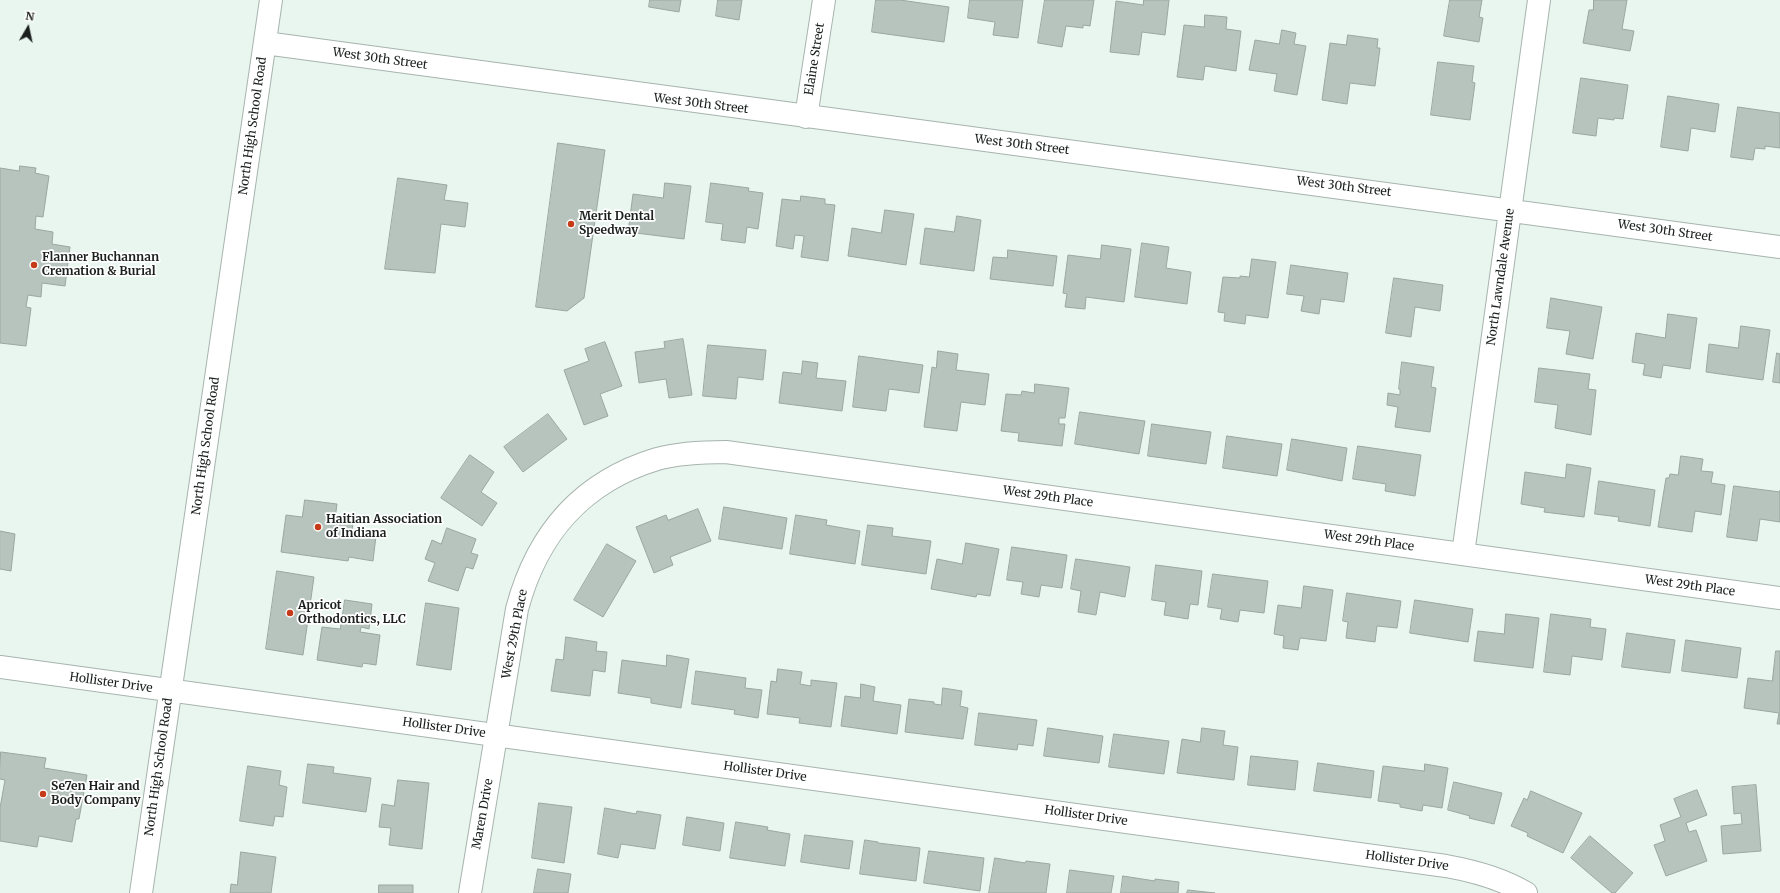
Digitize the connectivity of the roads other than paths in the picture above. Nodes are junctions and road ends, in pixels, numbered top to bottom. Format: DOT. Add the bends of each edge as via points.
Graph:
graph roads {
  1 [pos="271,0"];
  2 [pos="824,0"];
  3 [pos="1539,0"];
  4 [pos="265,43"];
  5 [pos="806,117"];
  6 [pos="1511,209"];
  7 [pos="1780,247"];
  8 [pos="1463,554"];
  9 [pos="1780,598"];
  10 [pos="0,667"];
  11 [pos="170,691"];
  12 [pos="496,735"];
  13 [pos="141,893"];
  14 [pos="470,893"];
  15 [pos="1526,893"];
  1 -- 4 [label="street, North High School Road"];
  2 -- 5 [label="street, Elaine Street"];
  3 -- 6 [label="street, North Lawndale Avenue"];
  4 -- 5 [label="street, West 30th Street"];
  4 -- 11 [label="street, North High School Road"];
  5 -- 6 [label="street, West 30th Street"];
  6 -- 7 [label="street, West 30th Street"];
  6 -- 8 [label="street, North Lawndale Avenue"];
  8 -- 9 [label="street, West 29th Place"];
  8 -- 12 [label="street, West 29th Place" via="726,452 696,452 658,459 621,472 581,499 566,513 543,545 529,570 518,609"];
  10 -- 11 [label="street, Hollister Drive"];
  11 -- 12 [label="street, Hollister Drive"];
  11 -- 13 [label="street, North High School Road"];
  12 -- 14 [label="street, Maren Drive"];
  12 -- 15 [label="street, Hollister Drive" via="1446,866 1499,880"];
}
